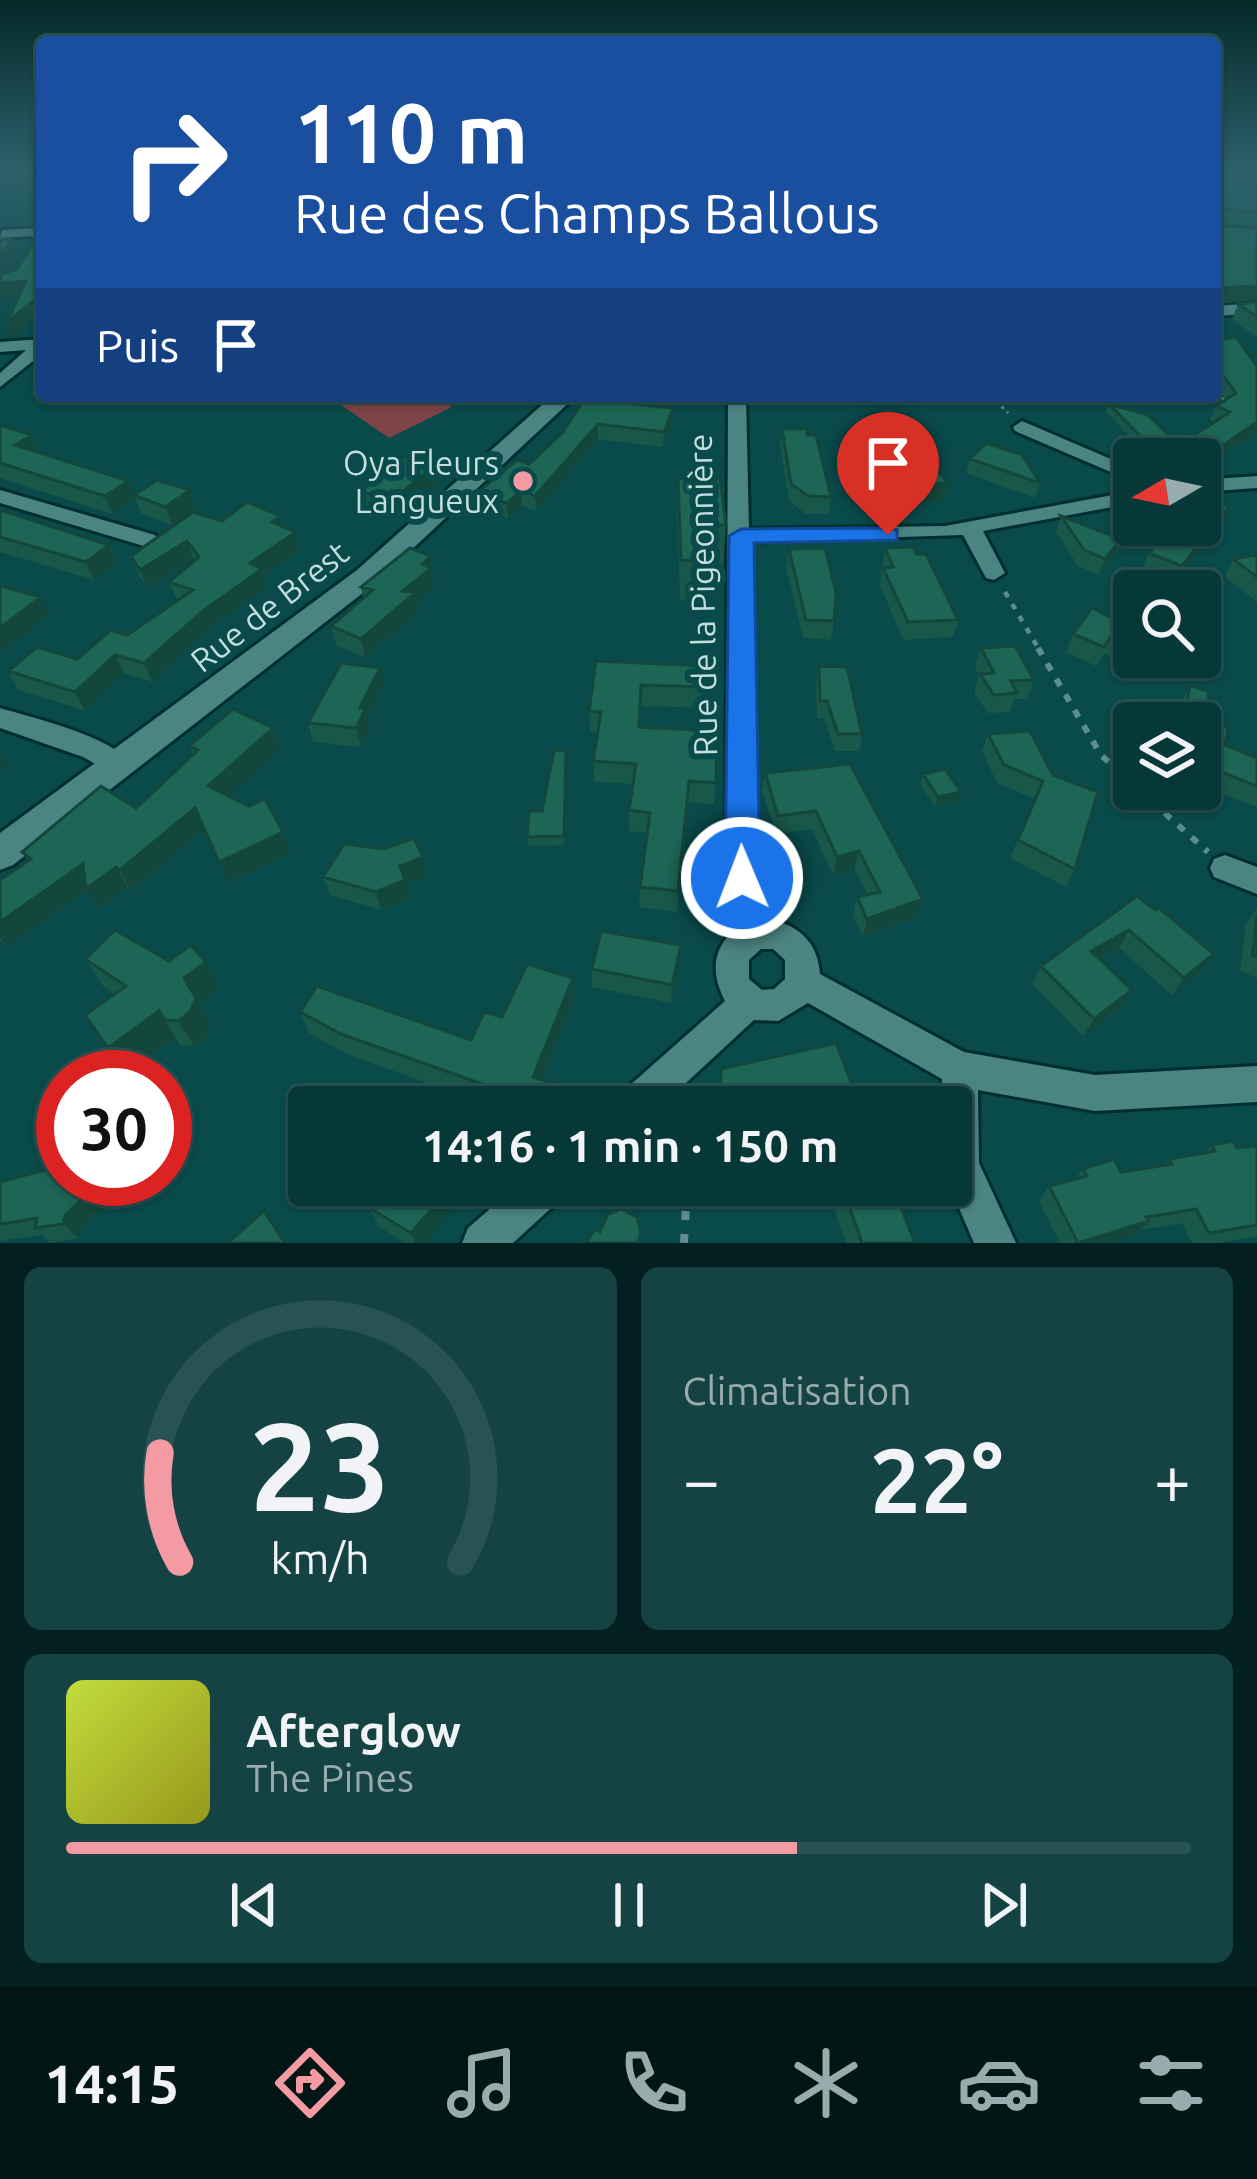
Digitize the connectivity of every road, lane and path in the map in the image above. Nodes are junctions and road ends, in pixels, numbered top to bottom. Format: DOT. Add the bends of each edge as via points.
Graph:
graph roads {
  1 [pos="36,231"];
  2 [pos="2,234"];
  3 [pos="1257,308"];
  4 [pos="1221,310"];
  5 [pos="36,345"];
  6 [pos="0,347"];
  7 [pos="36,350"];
  8 [pos="0,382"];
  9 [pos="1221,399"];
  10 [pos="1235,399"];
  11 [pos="559,402"];
  12 [pos="737,402"];
  13 [pos="997,402"];
  14 [pos="1022,427"];
  15 [pos="1113,467"];
  16 [pos="1257,482"];
  17 [pos="1221,485"];
  18 [pos="0,496"];
  19 [pos="1113,501"];
  20 [pos="970,528"];
  21 [pos="741,536"];
  22 [pos="147,540"];
  23 [pos="994,573"];
  24 [pos="0,718"];
  25 [pos="119,766"];
  26 [pos="1113,766"];
  27 [pos="1161,810"];
  28 [pos="0,854"];
  29 [pos="1225,868"];
  30 [pos="1257,881"];
  31 [pos="755,935"];
  32 [pos="804,983"];
  33 [pos="750,1000"];
  34 [pos="960,1069"];
  35 [pos="1257,1084"];
  36 [pos="656,1086"];
  37 [pos="524,1206"];
  38 [pos="686,1206"];
  39 [pos="483,1243"];
  40 [pos="685,1243"];
  41 [pos="995,1243"];
  1 -- 2 [label="street"];
  3 -- 4 [label="street"];
  5 -- 6 [label="street"];
  7 -- 8 [label="street"];
  9 -- 10 [label="path"];
  11 -- 25 [label="main road, Rue de Brest" via="367,576"];
  12 -- 21 [label="street, Rue de la Pigeonnière"];
  13 -- 14 [label="path"];
  14 -- 15 [label="street"];
  16 -- 17 [label="street"];
  18 -- 22 [label="street"];
  19 -- 20 [label="street"];
  20 -- 21 [label="street"];
  20 -- 23 [label="street"];
  21 -- 31 [label="street, Rue de la Pigeonnière" via="742,878"];
  23 -- 26 [label="path"];
  24 -- 25 [label="street"];
  25 -- 28 [label="main road, Rue de Brest"];
  27 -- 29 [label="path"];
  29 -- 30 [label="street"];
  31 -- 32 [label="street" via="797,951"];
  31 -- 33 [label="street" via="737,945 729,963 734,984"];
  32 -- 33 [label="street" via="789,1001"];
  32 -- 34 [label="street"];
  33 -- 36 [label="street"];
  34 -- 35 [label="street" via="1095,1093"];
  34 -- 41 [label="street" via="960,1164"];
  37 -- 39 [label="street"];
  38 -- 40 [label="path"];
}
